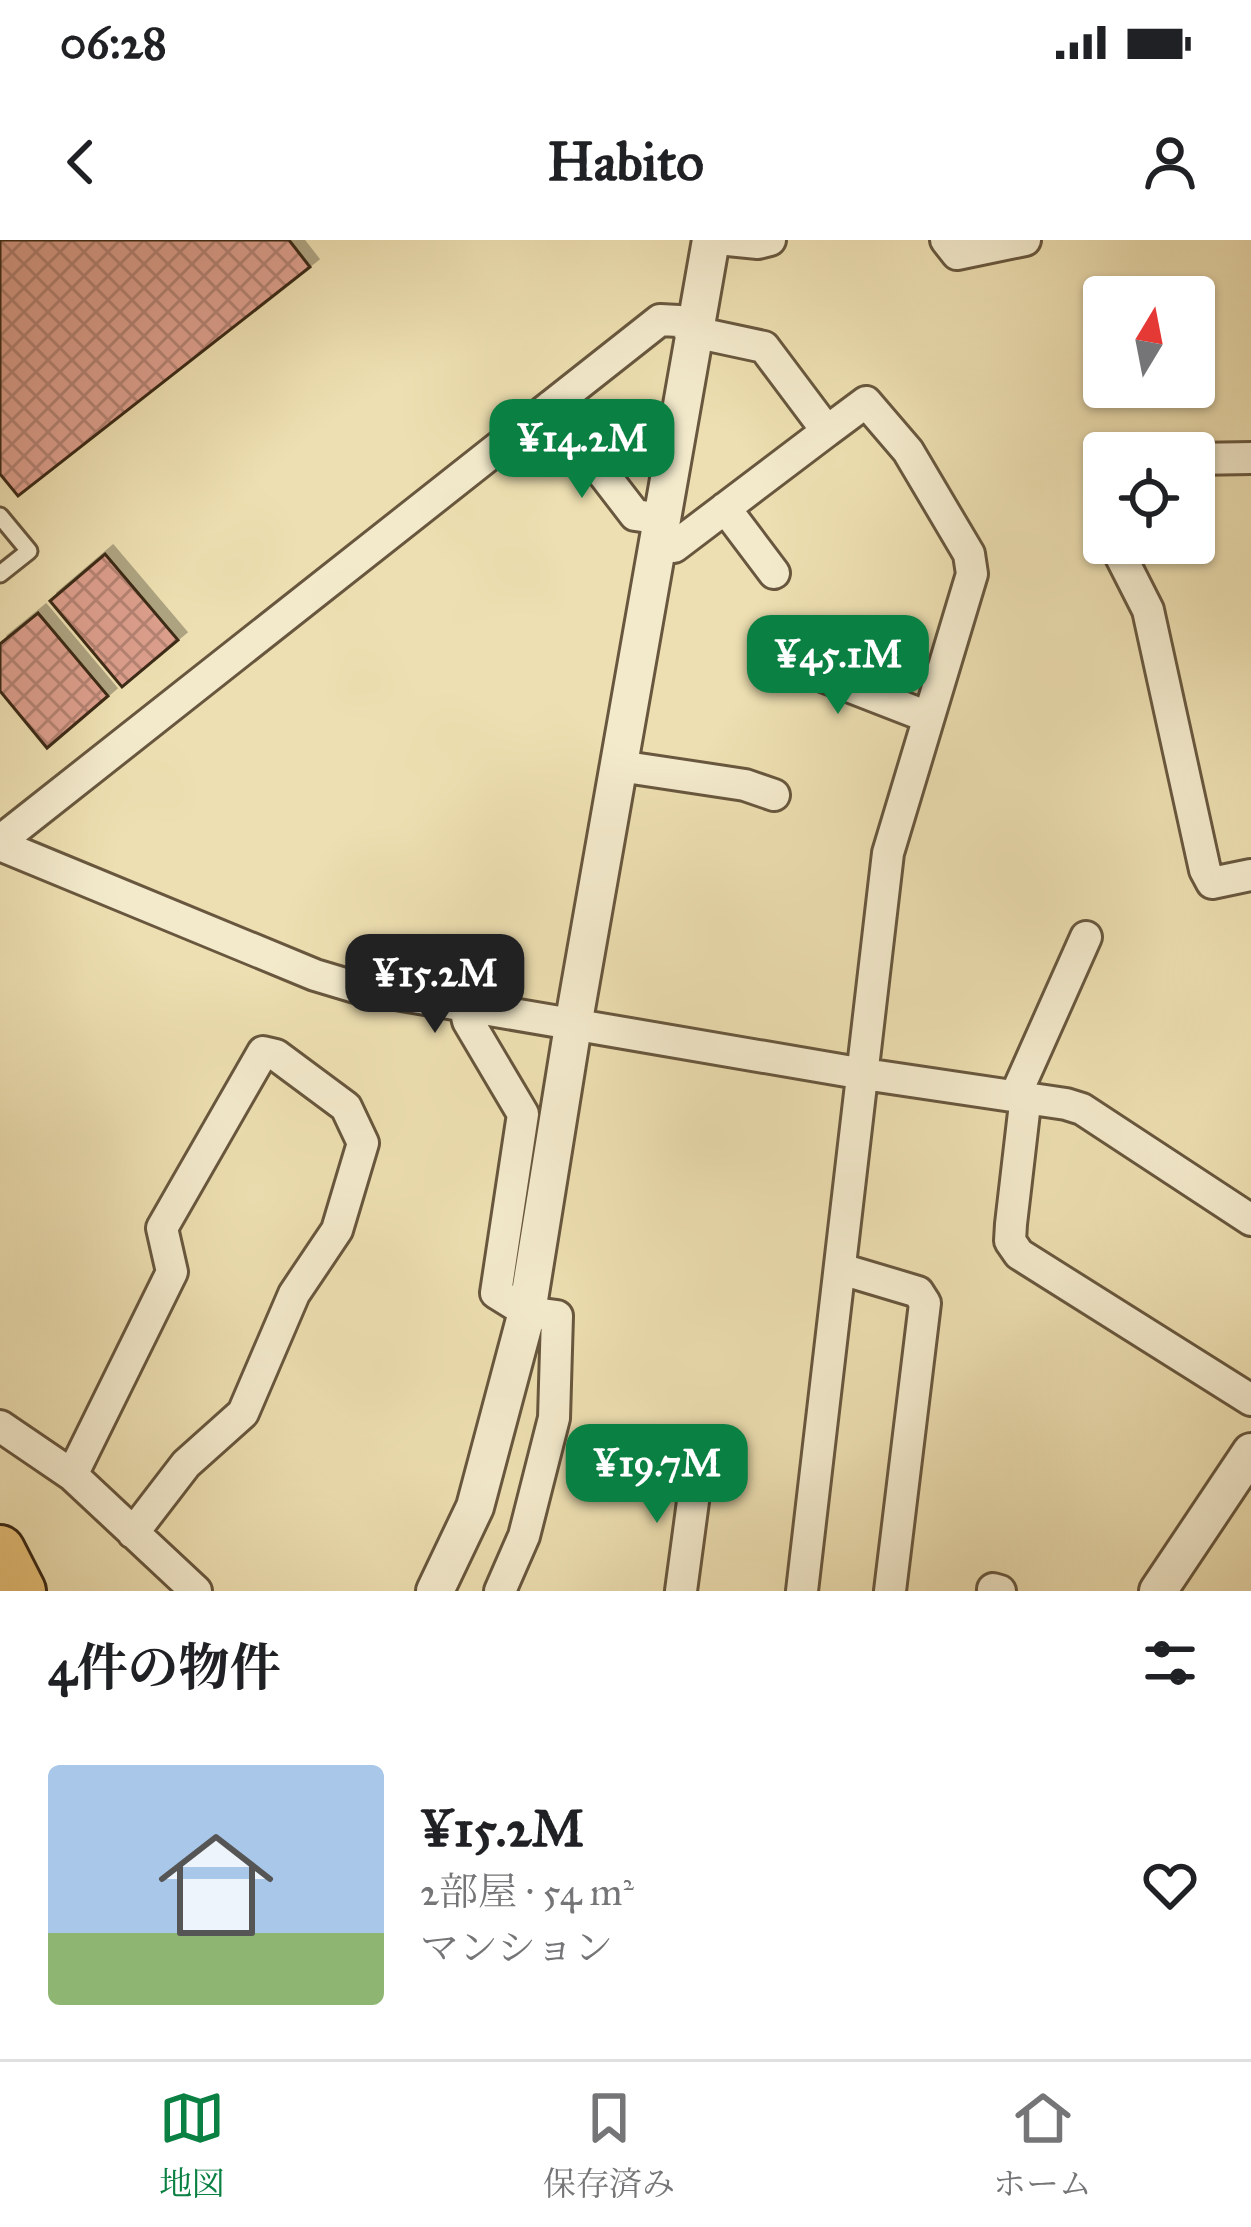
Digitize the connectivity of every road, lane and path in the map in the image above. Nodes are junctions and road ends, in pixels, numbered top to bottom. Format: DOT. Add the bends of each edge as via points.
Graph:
graph roads {
  1 [pos="711,240"];
  2 [pos="728,240"];
  3 [pos="770,240"];
  4 [pos="946,240"];
  5 [pos="1025,240"];
  6 [pos="694,332"];
  7 [pos="550,406"];
  8 [pos="827,431"];
  9 [pos="1251,458"];
  10 [pos="1215,459"];
  11 [pos="725,508"];
  12 [pos="0,516"];
  13 [pos="661,532"];
  14 [pos="1125,564"];
  15 [pos="774,573"];
  16 [pos="0,574"];
  17 [pos="771,656"];
  18 [pos="928,717"];
  19 [pos="619,766"];
  20 [pos="774,795"];
  21 [pos="0,843"];
  22 [pos="1251,875"];
  23 [pos="1086,937"];
  24 [pos="465,1008"];
  25 [pos="573,1026"];
  26 [pos="864,1074"];
  27 [pos="1021,1094"];
  28 [pos="1251,1220"];
  29 [pos="841,1268"];
  30 [pos="527,1312"];
  31 [pos="1251,1400"];
  32 [pos="0,1426"];
  33 [pos="1251,1452"];
  34 [pos="684,1458"];
  35 [pos="72,1475"];
  36 [pos="134,1534"];
  37 [pos="0,1550"];
  38 [pos="21,1591"];
  39 [pos="196,1591"];
  40 [pos="434,1591"];
  41 [pos="500,1591"];
  42 [pos="681,1591"];
  43 [pos="802,1591"];
  44 [pos="890,1591"];
  45 [pos="1159,1591"];
  1 -- 6 [label="street"];
  2 -- 3 [label="street"];
  4 -- 5 [label="street" via="957,254"];
  6 -- 7 [label="street" via="660,320"];
  6 -- 8 [label="street" via="764,347"];
  6 -- 13 [label="street"];
  7 -- 13 [label="street" via="635,515"];
  7 -- 21 [label="street"];
  8 -- 11 [label="street"];
  8 -- 18 [label="street" via="866,402 908,451 969,554 972,574"];
  9 -- 10 [label="street"];
  11 -- 13 [label="street" via="674,547"];
  11 -- 15 [label="street"];
  12 -- 16 [label="lane" via="29,551"];
  13 -- 19 [label="street"];
  14 -- 22 [label="street" via="1148,610 1205,870 1212,883"];
  17 -- 18 [label="street"];
  18 -- 26 [label="street" via="888,853"];
  19 -- 20 [label="street"];
  19 -- 25 [label="street"];
  21 -- 24 [label="street" via="315,975"];
  23 -- 27 [label="street"];
  24 -- 25 [label="street"];
  24 -- 30 [label="street" via="524,1114 496,1293"];
  25 -- 26 [label="street"];
  25 -- 30 [label="street"];
  26 -- 27 [label="street"];
  26 -- 29 [label="street"];
  27 -- 28 [label="street" via="1082,1109"];
  27 -- 31 [label="street" via="1010,1240 1019,1254"];
  29 -- 43 [label="street"];
  29 -- 44 [label="street" via="918,1292 925,1303"];
  30 -- 40 [label="street" via="476,1508"];
  30 -- 41 [label="street" via="557,1316 554,1418 524,1536"];
  32 -- 35 [label="street"];
  33 -- 45 [label="street"];
  34 -- 42 [label="street" via="694,1494"];
  35 -- 36 [label="street"];
  35 -- 36 [label="street" via="172,1272 162,1228 262,1052 275,1055 346,1107 363,1143 337,1230 294,1294 243,1413 186,1465"];
  36 -- 39 [label="street"];
  37 -- 38 [label="main road"];
}
